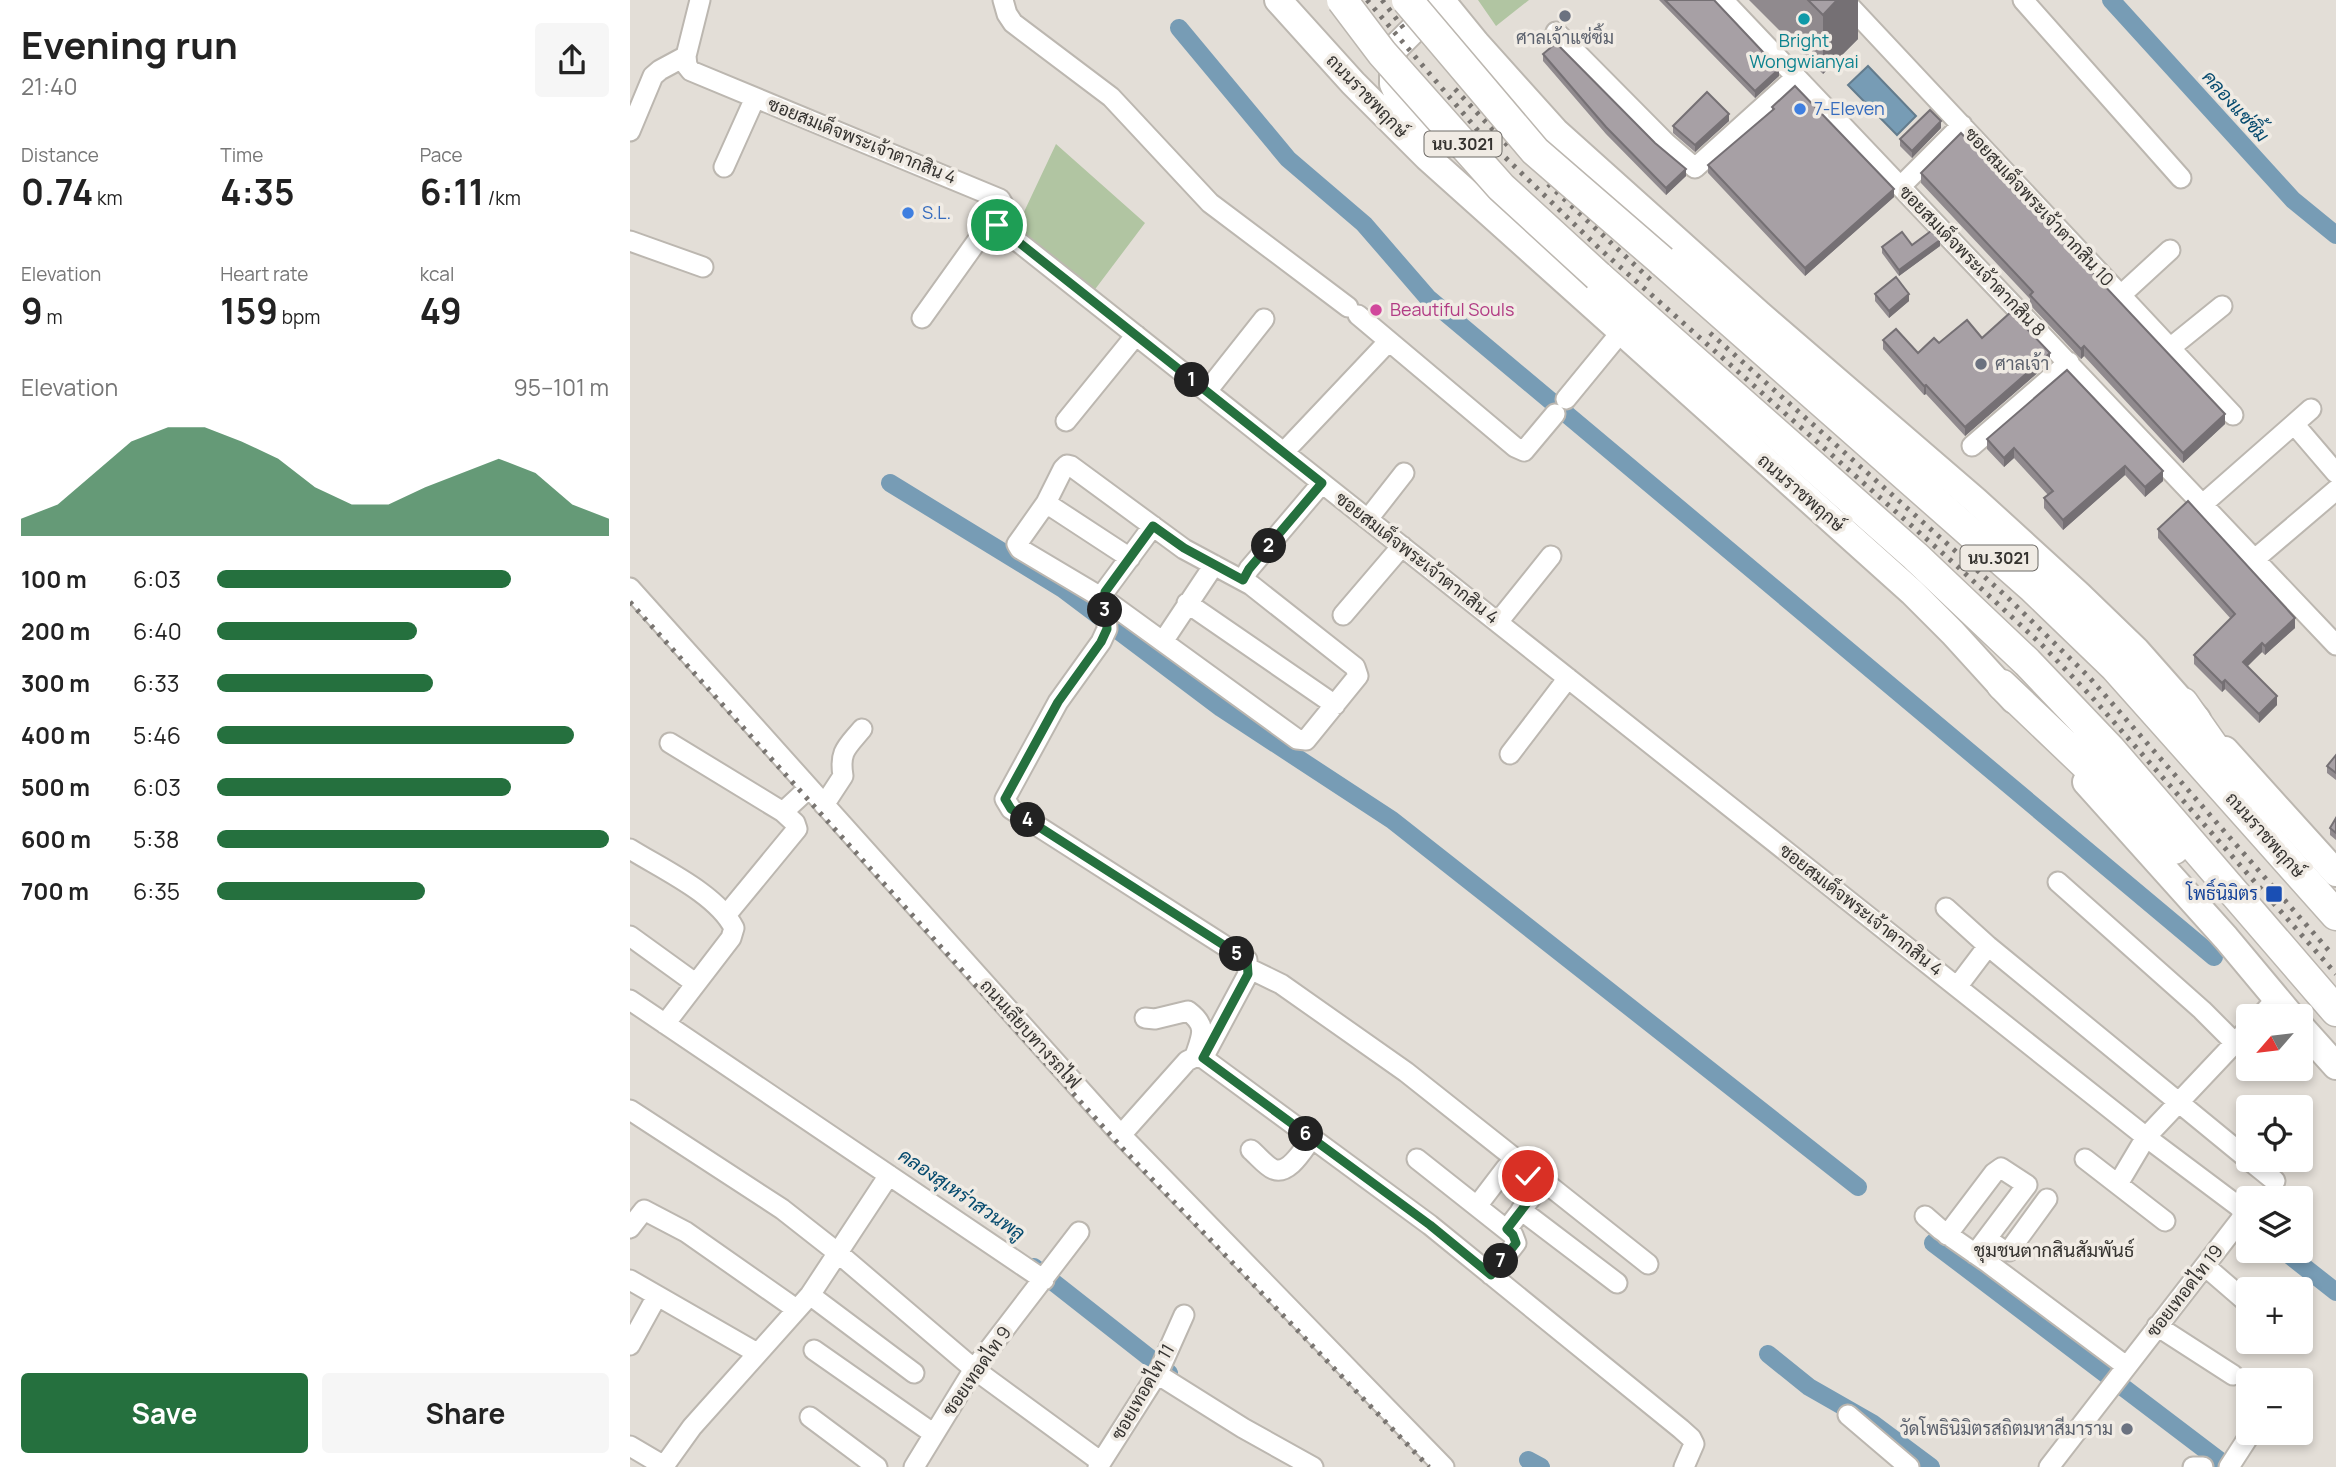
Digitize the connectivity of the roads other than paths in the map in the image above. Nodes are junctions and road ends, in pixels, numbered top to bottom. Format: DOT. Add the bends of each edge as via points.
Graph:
graph roads {
  1 [pos="700,0"];
  2 [pos="1003,0"];
  3 [pos="1278,0"];
  4 [pos="1342,0"];
  5 [pos="1407,0"];
  6 [pos="1441,0"];
  7 [pos="1723,0"];
  8 [pos="1844,0"];
  9 [pos="2023,0"];
  10 [pos="1556,32"];
  11 [pos="1476,43"];
  12 [pos="686,57"];
  13 [pos="1795,78"];
  14 [pos="755,98"];
  15 [pos="1962,125"];
  16 [pos="630,131"];
  17 [pos="1427,157"];
  18 [pos="724,167"];
  19 [pos="2181,178"];
  20 [pos="1901,186"];
  21 [pos="997,225"];
  22 [pos="630,241"];
  23 [pos="2170,250"];
  24 [pos="703,268"];
  25 [pos="2121,295"];
  26 [pos="2222,306"];
  27 [pos="922,318"];
  28 [pos="1264,319"];
  29 [pos="1621,332"];
  30 [pos="1136,335"];
  31 [pos="1388,342"];
  32 [pos="2170,348"];
  33 [pos="2069,362"];
  34 [pos="1207,391"];
  35 [pos="2311,409"];
  36 [pos="2234,415"];
  37 [pos="1066,421"];
  38 [pos="2294,424"];
  39 [pos="1972,446"];
  40 [pos="1284,452"];
  41 [pos="1404,473"];
  42 [pos="2336,473"];
  43 [pos="1322,483"];
  44 [pos="2336,490"];
  45 [pos="1046,503"];
  46 [pos="2203,504"];
  47 [pos="1367,519"];
  48 [pos="1153,526"];
  49 [pos="1402,546"];
  50 [pos="1551,556"];
  51 [pos="1129,558"];
  52 [pos="2255,559"];
  53 [pos="1214,565"];
  54 [pos="1243,580"];
  55 [pos="630,588"];
  56 [pos="1187,603"];
  57 [pos="1106,615"];
  58 [pos="1343,615"];
  59 [pos="1498,622"];
  60 [pos="1164,640"];
  61 [pos="2336,644"];
  62 [pos="1568,678"];
  63 [pos="2002,685"];
  64 [pos="2183,703"];
  65 [pos="1335,705"];
  66 [pos="862,729"];
  67 [pos="670,743"];
  68 [pos="1510,754"];
  69 [pos="809,788"];
  70 [pos="824,805"];
  71 [pos="783,812"];
  72 [pos="630,849"];
  73 [pos="2336,873"];
  74 [pos="2059,882"];
  75 [pos="2308,883"];
  76 [pos="1946,908"];
  77 [pos="727,914"];
  78 [pos="2336,915"];
  79 [pos="630,936"];
  80 [pos="1988,946"];
  81 [pos="2291,961"];
  82 [pos="1248,968"];
  83 [pos="695,983"];
  84 [pos="1957,987"];
  85 [pos="630,1000"];
  86 [pos="2271,1004"];
  87 [pos="2336,1011"];
  88 [pos="1145,1018"];
  89 [pos="667,1022"];
  90 [pos="2314,1041"];
  91 [pos="2235,1043"];
  92 [pos="1199,1058"];
  93 [pos="2336,1066"];
  94 [pos="2178,1103"];
  95 [pos="630,1110"];
  96 [pos="1121,1135"];
  97 [pos="2146,1137"];
  98 [pos="1312,1138"];
  99 [pos="1251,1150"];
  100 [pos="2236,1150"];
  101 [pos="1417,1159"];
  102 [pos="2085,1159"];
  103 [pos="2264,1172"];
  104 [pos="889,1175"];
  105 [pos="2275,1181"];
  106 [pos="2118,1184"];
  107 [pos="2027,1185"];
  108 [pos="1477,1206"];
  109 [pos="1521,1210"];
  110 [pos="1924,1216"];
  111 [pos="2165,1220"];
  112 [pos="630,1228"];
  113 [pos="1507,1229"];
  114 [pos="1079,1232"];
  115 [pos="1947,1235"];
  116 [pos="1981,1247"];
  117 [pos="838,1252"];
  118 [pos="1648,1264"];
  119 [pos="2205,1266"];
  120 [pos="1491,1275"];
  121 [pos="1046,1278"];
  122 [pos="630,1280"];
  123 [pos="1618,1283"];
  124 [pos="2236,1293"];
  125 [pos="657,1296"];
  126 [pos="803,1302"];
  127 [pos="1184,1315"];
  128 [pos="2157,1326"];
  129 [pos="630,1345"];
  130 [pos="814,1350"];
  131 [pos="757,1353"];
  132 [pos="974,1369"];
  133 [pos="1160,1369"];
  134 [pos="914,1373"];
  135 [pos="2233,1375"];
  136 [pos="2118,1376"];
  137 [pos="1848,1415"];
  138 [pos="810,1417"];
  139 [pos="934,1434"];
  140 [pos="2242,1445"];
  141 [pos="630,1446"];
  142 [pos="1100,1464"];
  143 [pos="2229,1466"];
  144 [pos="877,1467"];
  145 [pos="914,1467"];
  146 [pos="1313,1467"];
  147 [pos="1444,1467"];
  148 [pos="1684,1467"];
  149 [pos="1909,1467"];
  150 [pos="2049,1467"];
  151 [pos="2193,1467"];
  152 [pos="2203,1467"];
  1 -- 12 [label="street"];
  2 -- 31 [label="street" via="1013,23 1111,97 1210,202"];
  3 -- 17 [label="main road, ถนนราชพฤกษ์ / นบ.3021"];
  4 -- 81 [label="main road, ถนนราชพฤกษ์ / นบ.3021, bridge" via="1382,53 1501,187 1915,556 2027,662 2110,749"];
  5 -- 75 [label="main road, ถนนราชพฤกษ์ / นบ.3021, bridge" via="1535,151 2032,587 2115,667"];
  6 -- 11 [label="main road, ถนนราชพฤกษ์ / นบ.3021"];
  7 -- 13 [label="street, ซอยสมเด็จพระเจ้าตากสิน 8"];
  8 -- 15 [label="street, ซอยสมเด็จพระเจ้าตากสิน 10"];
  9 -- 19 [label="street"];
  10 -- 13 [label="street" via="1695,168"];
  11 -- 17 [label="main road" via="1448,23 1415,28 1393,50 1393,84"];
  11 -- 64 [label="main road, ถนนราชพฤกษ์ / นบ.3021" via="1556,132 2068,584"];
  12 -- 14 [label="street, ซอยสมเด็จพระเจ้าตากสิน 4" via="691,71"];
  12 -- 16 [label="street" via="653,76"];
  13 -- 20 [label="street, ซอยสมเด็จพระเจ้าตากสิน 8"];
  14 -- 18 [label="street"];
  14 -- 21 [label="street, ซอยสมเด็จพระเจ้าตากสิน 4" via="1000,198 1004,206"];
  15 -- 20 [label="street"];
  15 -- 25 [label="street, ซอยสมเด็จพระเจ้าตากสิน 10"];
  17 -- 29 [label="main road, ถนนราชพฤกษ์ / นบ.3021"];
  20 -- 33 [label="street, ซอยสมเด็จพระเจ้าตากสิน 8"];
  21 -- 27 [label="street" via="982,234"];
  21 -- 30 [label="street, ซอยสมเด็จพระเจ้าตากสิน 4"];
  22 -- 24 [label="street"];
  23 -- 25 [label="street"];
  25 -- 32 [label="street, ซอยสมเด็จพระเจ้าตากสิน 10"];
  26 -- 32 [label="street"];
  28 -- 34 [label="street"];
  29 -- 31 [label="street" via="1524,451"];
  29 -- 63 [label="main road, ถนนราชพฤกษ์ / นบ.3021" via="1912,592"];
  30 -- 34 [label="street, ซอยสมเด็จพระเจ้าตากสิน 4"];
  30 -- 37 [label="street"];
  31 -- 40 [label="street"];
  32 -- 36 [label="street, ซอยสมเด็จพระเจ้าตากสิน 10"];
  33 -- 39 [label="street"];
  33 -- 46 [label="street, ซอยสมเด็จพระเจ้าตากสิน 8"];
  34 -- 40 [label="street, ซอยสมเด็จพระเจ้าตากสิน 4"];
  35 -- 38 [label="street"];
  38 -- 42 [label="street"];
  38 -- 46 [label="street"];
  40 -- 43 [label="street, ซอยสมเด็จพระเจ้าตากสิน 4"];
  41 -- 47 [label="street"];
  43 -- 47 [label="street, ซอยสมเด็จพระเจ้าตากสิน 4"];
  43 -- 54 [label="street"];
  44 -- 52 [label="street"];
  45 -- 48 [label="street" via="1063,469 1071,466"];
  45 -- 51 [label="street"];
  45 -- 57 [label="street" via="1017,544"];
  46 -- 52 [label="street, ซอยสมเด็จพระเจ้าตากสิน 8"];
  47 -- 49 [label="street, ซอยสมเด็จพระเจ้าตากสิน 4"];
  48 -- 51 [label="street"];
  48 -- 53 [label="street"];
  49 -- 58 [label="street"];
  49 -- 59 [label="street, ซอยสมเด็จพระเจ้าตากสิน 4"];
  50 -- 59 [label="street"];
  51 -- 57 [label="street" via="1105,592"];
  52 -- 61 [label="street, ซอยสมเด็จพระเจ้าตากสิน 8"];
  53 -- 54 [label="street"];
  53 -- 56 [label="street"];
  54 -- 65 [label="street" via="1355,667 1357,676"];
  55 -- 69 [label="street, ถนนเลียบทางรถไฟ"];
  56 -- 60 [label="street"];
  56 -- 65 [label="street"];
  57 -- 60 [label="street"];
  57 -- 82 [label="street" via="1101,642 1058,702 1005,799 1011,809 1247,960"];
  59 -- 62 [label="street, ซอยสมเด็จพระเจ้าตากสิน 4"];
  60 -- 65 [label="street" via="1297,739 1306,740"];
  62 -- 68 [label="street"];
  62 -- 84 [label="street, ซอยสมเด็จพระเจ้าตากสิน 4"];
  63 -- 81 [label="main road"];
  63 -- 86 [label="main road, ถนนราชพฤกษ์ / นบ.3021" via="2227,939"];
  64 -- 73 [label="main road, ถนนราชพฤกษ์ / นบ.3021"];
  64 -- 75 [label="main road"];
  66 -- 70 [label="street" via="843,751 843,776"];
  67 -- 71 [label="street"];
  69 -- 70 [label="street, ถนนเลียบทางรถไฟ"];
  69 -- 71 [label="street"];
  70 -- 96 [label="street, ถนนเลียบทางรถไฟ"];
  71 -- 77 [label="street" via="797,829"];
  72 -- 77 [label="street"];
  74 -- 91 [label="street"];
  75 -- 78 [label="main road, ถนนราชพฤกษ์ / นบ.3021"];
  76 -- 80 [label="street"];
  77 -- 83 [label="street" via="734,928 731,937"];
  79 -- 83 [label="street"];
  80 -- 84 [label="street"];
  80 -- 94 [label="street"];
  81 -- 87 [label="main road, ถนนราชพฤกษ์ / นบ.3021"];
  82 -- 92 [label="street"];
  82 -- 118 [label="street" via="1281,984 1406,1072"];
  83 -- 89 [label="street"];
  84 -- 97 [label="street, ซอยสมเด็จพระเจ้าตากสิน 4"];
  85 -- 89 [label="street"];
  88 -- 92 [label="street" via="1188,1011 1199,1019 1203,1033"];
  89 -- 104 [label="street"];
  90 -- 93 [label="main road"];
  91 -- 94 [label="street"];
  92 -- 96 [label="street" via="1187,1061"];
  92 -- 98 [label="street"];
  94 -- 97 [label="street"];
  94 -- 100 [label="street"];
  95 -- 117 [label="street" via="782,1209"];
  96 -- 147 [label="street, ถนนเลียบทางรถไฟ"];
  97 -- 106 [label="street"];
  97 -- 119 [label="street, ซอยเทอดไท 19" via="2243,1211"];
  98 -- 99 [label="street" via="1288,1167 1280,1170"];
  98 -- 120 [label="street"];
  101 -- 108 [label="street"];
  102 -- 106 [label="street"];
  103 -- 105 [label="street"];
  104 -- 117 [label="street"];
  104 -- 121 [label="street"];
  106 -- 111 [label="street"];
  107 -- 115 [label="street" via="2001,1168"];
  107 -- 116 [label="street"];
  107 -- 116 [label="street" via="2052,1204 2009,1251"];
  108 -- 109 [label="street" via="1506,1168 1513,1167 1528,1176 1537,1190"];
  108 -- 113 [label="street"];
  109 -- 113 [label="street"];
  109 -- 123 [label="street"];
  110 -- 115 [label="street"];
  112 -- 126 [label="street" via="646,1210"];
  113 -- 120 [label="street" via="1516,1243"];
  114 -- 121 [label="street, ซอยเทอดไท 9"];
  115 -- 116 [label="street"];
  116 -- 136 [label="street"];
  117 -- 126 [label="street"];
  117 -- 132 [label="street"];
  119 -- 124 [label="street"];
  119 -- 128 [label="street, ซอยเทอดไท 19"];
  120 -- 148 [label="street" via="1691,1438 1693,1449"];
  121 -- 132 [label="street, ซอยเทอดไท 9"];
  122 -- 125 [label="street"];
  125 -- 129 [label="street"];
  125 -- 131 [label="street"];
  126 -- 131 [label="street"];
  126 -- 134 [label="street"];
  127 -- 133 [label="street, ซอยเทอดไท 11"];
  128 -- 135 [label="street"];
  128 -- 136 [label="street, ซอยเทอดไท 19"];
  130 -- 139 [label="street"];
  131 -- 141 [label="street" via="664,1466"];
  132 -- 139 [label="street, ซอยเทอดไท 9"];
  132 -- 142 [label="street"];
  133 -- 142 [label="street, ซอยเทอดไท 11"];
  133 -- 146 [label="street" via="1243,1428"];
  136 -- 150 [label="street, ซอยเทอดไท 19"];
  137 -- 149 [label="street"];
  138 -- 144 [label="street"];
  139 -- 145 [label="street, ซอยเทอดไท 9"];
  140 -- 143 [label="street"];
  151 -- 152 [label="street"];
}
